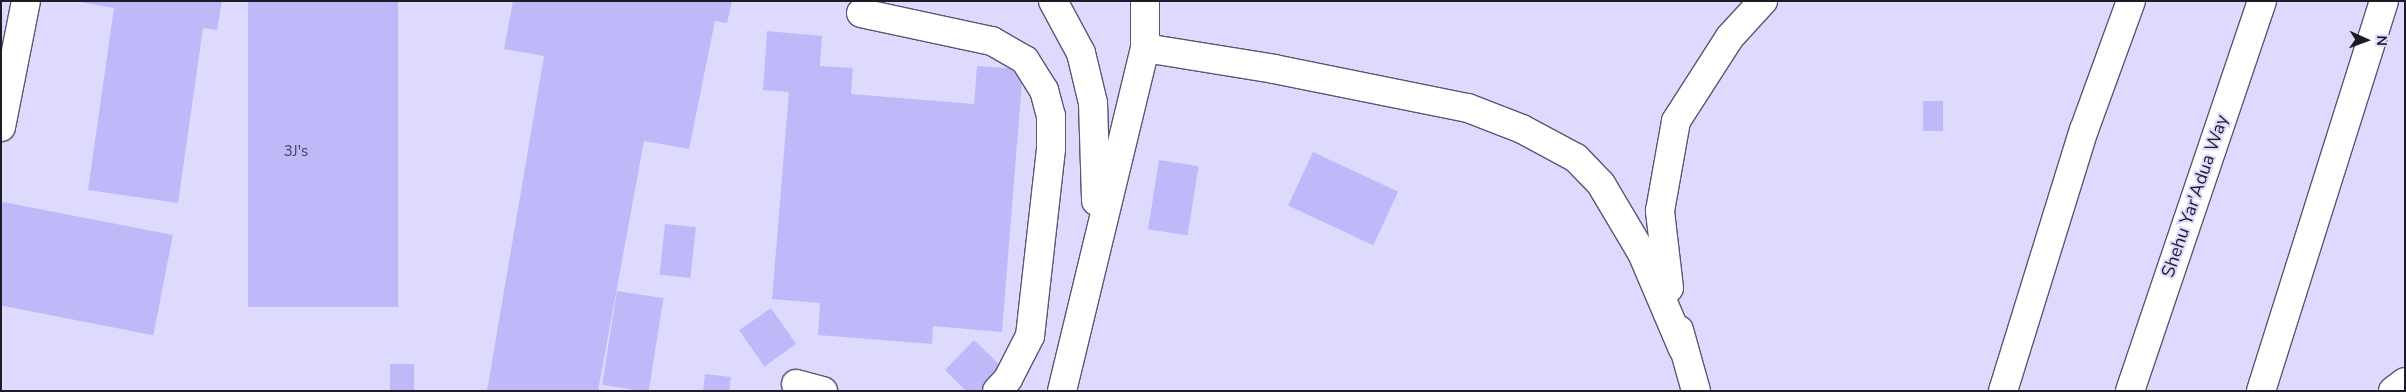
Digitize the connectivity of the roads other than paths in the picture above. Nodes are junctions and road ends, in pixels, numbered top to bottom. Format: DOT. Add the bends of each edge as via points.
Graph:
graph roads {
  1 [pos="26,1"];
  2 [pos="1053,1"];
  3 [pos="1145,1"];
  4 [pos="1763,1"];
  5 [pos="2131,1"];
  6 [pos="2262,1"];
  7 [pos="2384,1"];
  8 [pos="860,13"];
  9 [pos="1144,48"];
  10 [pos="1,126"];
  11 [pos="1096,244"];
  12 [pos="1683,348"];
  13 [pos="2405,382"];
  14 [pos="796,384"];
  15 [pos="824,391"];
  16 [pos="997,391"];
  17 [pos="1062,391"];
  18 [pos="1696,391"];
  19 [pos="2002,391"];
  20 [pos="2130,391"];
  21 [pos="2261,391"];
  22 [pos="2394,391"];
  1 -- 10 [label="main road"];
  2 -- 11 [label="main road" via="1081,53 1093,103"];
  3 -- 9 [label="main road"];
  4 -- 12 [label="main road" via="1730,37 1690,96 1676,121 1668,149 1660,211 1663,259"];
  5 -- 19 [label="main road" via="2084,130"];
  6 -- 20 [label="main road, Shehu Yar'Adua Way"];
  7 -- 21 [label="main road"];
  8 -- 16 [label="main road" via="992,41 1025,60 1044,90 1051,116 1051,149 1030,336 1008,379"];
  9 -- 11 [label="main road"];
  9 -- 12 [label="main road" via="1274,69 1468,108 1522,130 1576,158 1601,184 1642,253"];
  11 -- 17 [label="main road"];
  12 -- 18 [label="main road"];
  13 -- 22 [label="main road"];
  14 -- 15 [label="main road"];
}
